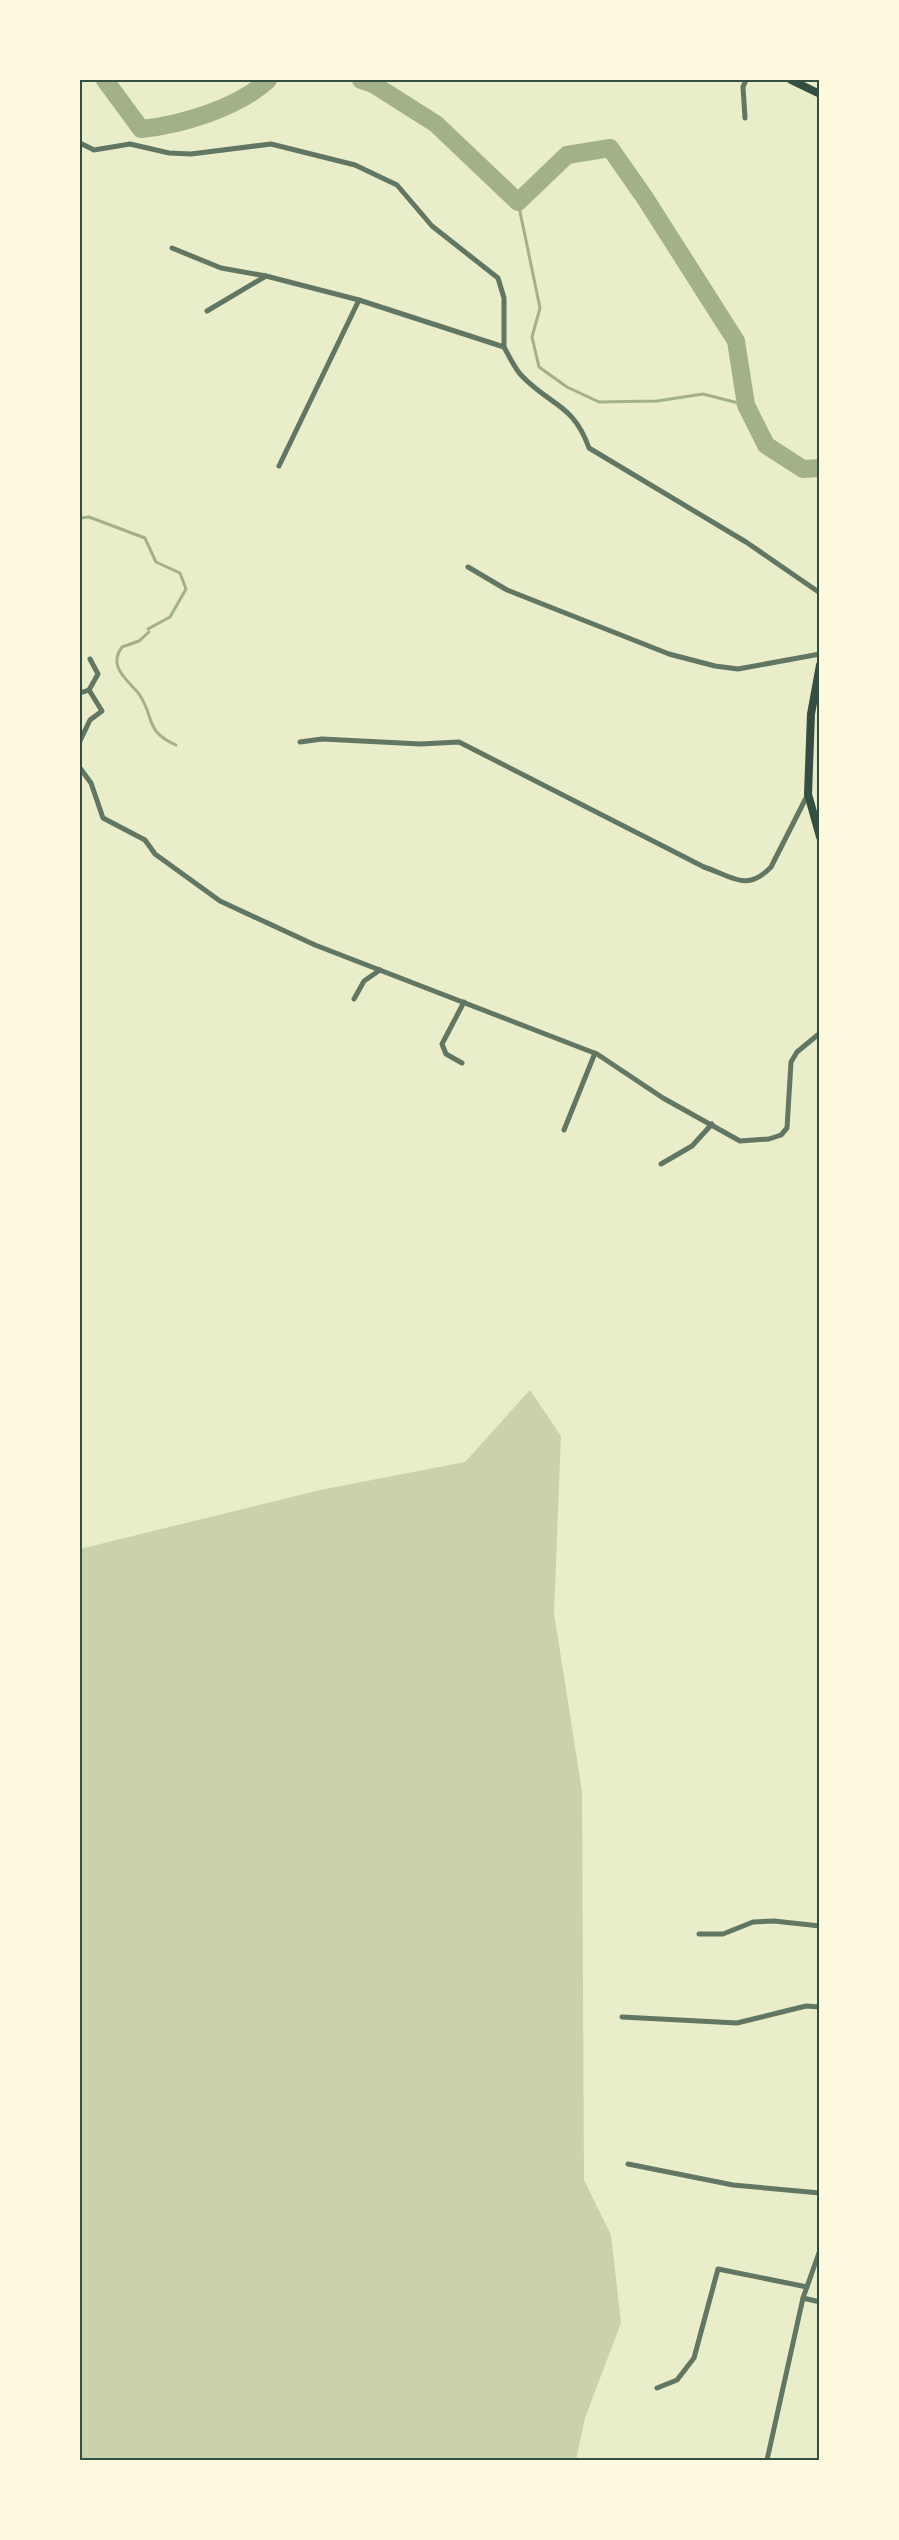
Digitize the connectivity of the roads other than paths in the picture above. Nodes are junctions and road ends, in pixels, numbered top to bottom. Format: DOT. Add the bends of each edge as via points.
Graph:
graph roads {
  1 [pos="746,80"];
  2 [pos="791,80"];
  3 [pos="819,94"];
  4 [pos="745,118"];
  5 [pos="80,143"];
  6 [pos="172,248"];
  7 [pos="266,276"];
  8 [pos="359,300"];
  9 [pos="207,311"];
  10 [pos="504,347"];
  11 [pos="279,466"];
  12 [pos="468,567"];
  13 [pos="819,593"];
  14 [pos="819,654"];
  15 [pos="90,659"];
  16 [pos="819,665"];
  17 [pos="89,690"];
  18 [pos="80,693"];
  19 [pos="80,741"];
  20 [pos="300,742"];
  21 [pos="80,768"];
  22 [pos="808,794"];
  23 [pos="819,837"];
  24 [pos="380,970"];
  25 [pos="354,999"];
  26 [pos="464,1002"];
  27 [pos="819,1033"];
  28 [pos="595,1053"];
  29 [pos="462,1063"];
  30 [pos="711,1124"];
  31 [pos="564,1130"];
  32 [pos="661,1164"];
  33 [pos="819,1926"];
  34 [pos="699,1934"];
  35 [pos="819,2007"];
  36 [pos="622,2017"];
  37 [pos="628,2164"];
  38 [pos="819,2193"];
  39 [pos="819,2250"];
  40 [pos="807,2287"];
  41 [pos="803,2298"];
  42 [pos="819,2302"];
  43 [pos="657,2388"];
  44 [pos="767,2460"];
  1 -- 4 [label="street"];
  2 -- 3 [label="main road"];
  5 -- 10 [label="street" via="94,150 130,144 190,154 271,144 355,165 397,185 440,234 498,278 504,298"];
  6 -- 7 [label="street" via="221,268"];
  7 -- 8 [label="street"];
  7 -- 9 [label="street"];
  8 -- 10 [label="street"];
  8 -- 11 [label="street"];
  10 -- 13 [label="street" via="522,375 566,409 582,428 589,448 746,542"];
  12 -- 14 [label="street" via="507,591 669,654 715,666 738,669"];
  15 -- 17 [label="street" via="98,674"];
  16 -- 22 [label="main road" via="811,714"];
  17 -- 18 [label="street"];
  17 -- 19 [label="street" via="102,711 90,720"];
  20 -- 22 [label="street" via="322,738 421,744 459,742 740,882 762,876 771,867"];
  21 -- 24 [label="street" via="91,783 104,818 145,840 155,854 220,901"];
  22 -- 23 [label="main road"];
  24 -- 25 [label="street" via="364,981"];
  24 -- 26 [label="street"];
  26 -- 28 [label="street"];
  26 -- 29 [label="street" via="442,1044 446,1054"];
  27 -- 30 [label="street" via="791,1062 787,1128 781,1135 740,1141"];
  28 -- 30 [label="street"];
  28 -- 31 [label="street"];
  30 -- 32 [label="street" via="692,1146"];
  33 -- 34 [label="street" via="753,1922 723,1934"];
  35 -- 36 [label="street" via="806,2006 737,2023"];
  37 -- 38 [label="street" via="733,2185"];
  39 -- 40 [label="street"];
  40 -- 41 [label="street"];
  40 -- 43 [label="street" via="718,2269 694,2358 677,2380"];
  41 -- 42 [label="street"];
  41 -- 44 [label="street"];
}
